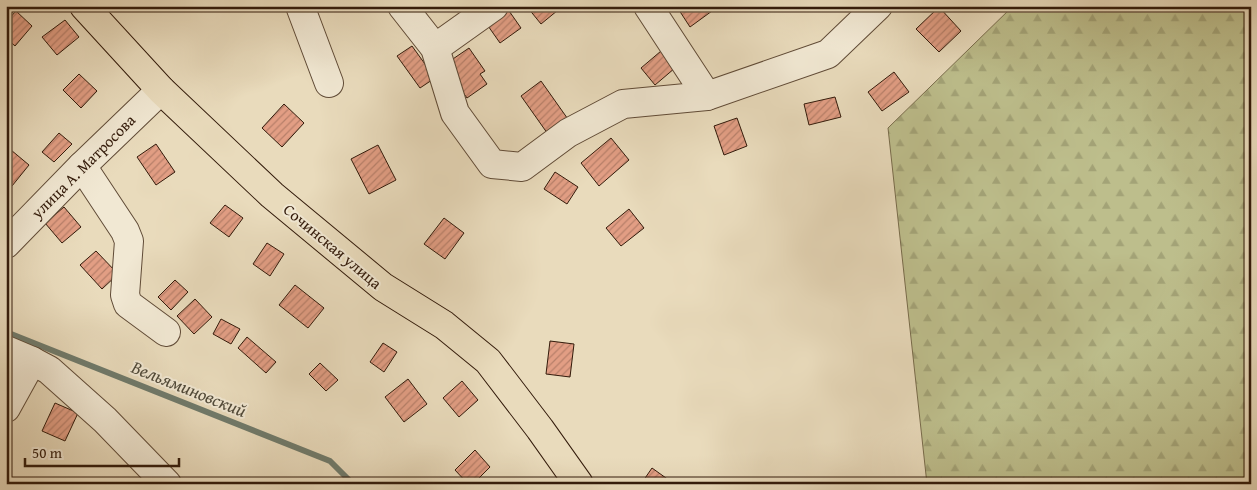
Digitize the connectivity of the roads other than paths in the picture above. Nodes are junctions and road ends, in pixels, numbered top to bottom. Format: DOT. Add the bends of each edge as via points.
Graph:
graph roads {
  1 [pos="84,6"];
  2 [pos="300,6"];
  3 [pos="402,6"];
  4 [pos="494,6"];
  5 [pos="648,6"];
  6 [pos="878,6"];
  7 [pos="435,48"];
  8 [pos="330,84"];
  9 [pos="161,90"];
  10 [pos="707,96"];
  11 [pos="82,166"];
  12 [pos="6,244"];
  13 [pos="166,332"];
  14 [pos="6,350"];
  15 [pos="32,361"];
  16 [pos="6,408"];
  17 [pos="167,484"];
  18 [pos="579,484"];
  1 -- 9 [label="highway, Сочинская улица"];
  2 -- 8 [label="street"];
  3 -- 7 [label="street"];
  4 -- 7 [label="street"];
  5 -- 10 [label="street"];
  6 -- 10 [label="street" via="828,54"];
  7 -- 10 [label="street" via="455,113 492,164 522,167 568,133 623,104"];
  9 -- 11 [label="street, улица А. Матросова"];
  9 -- 18 [label="highway, Сочинская улица" via="272,195 339,251 383,287 444,325 488,361"];
  11 -- 12 [label="street, улица А. Матросова"];
  11 -- 13 [label="street" via="129,241 125,295 128,304"];
  14 -- 15 [label="street"];
  15 -- 16 [label="street"];
  15 -- 17 [label="street" via="49,370 106,420"];
}
